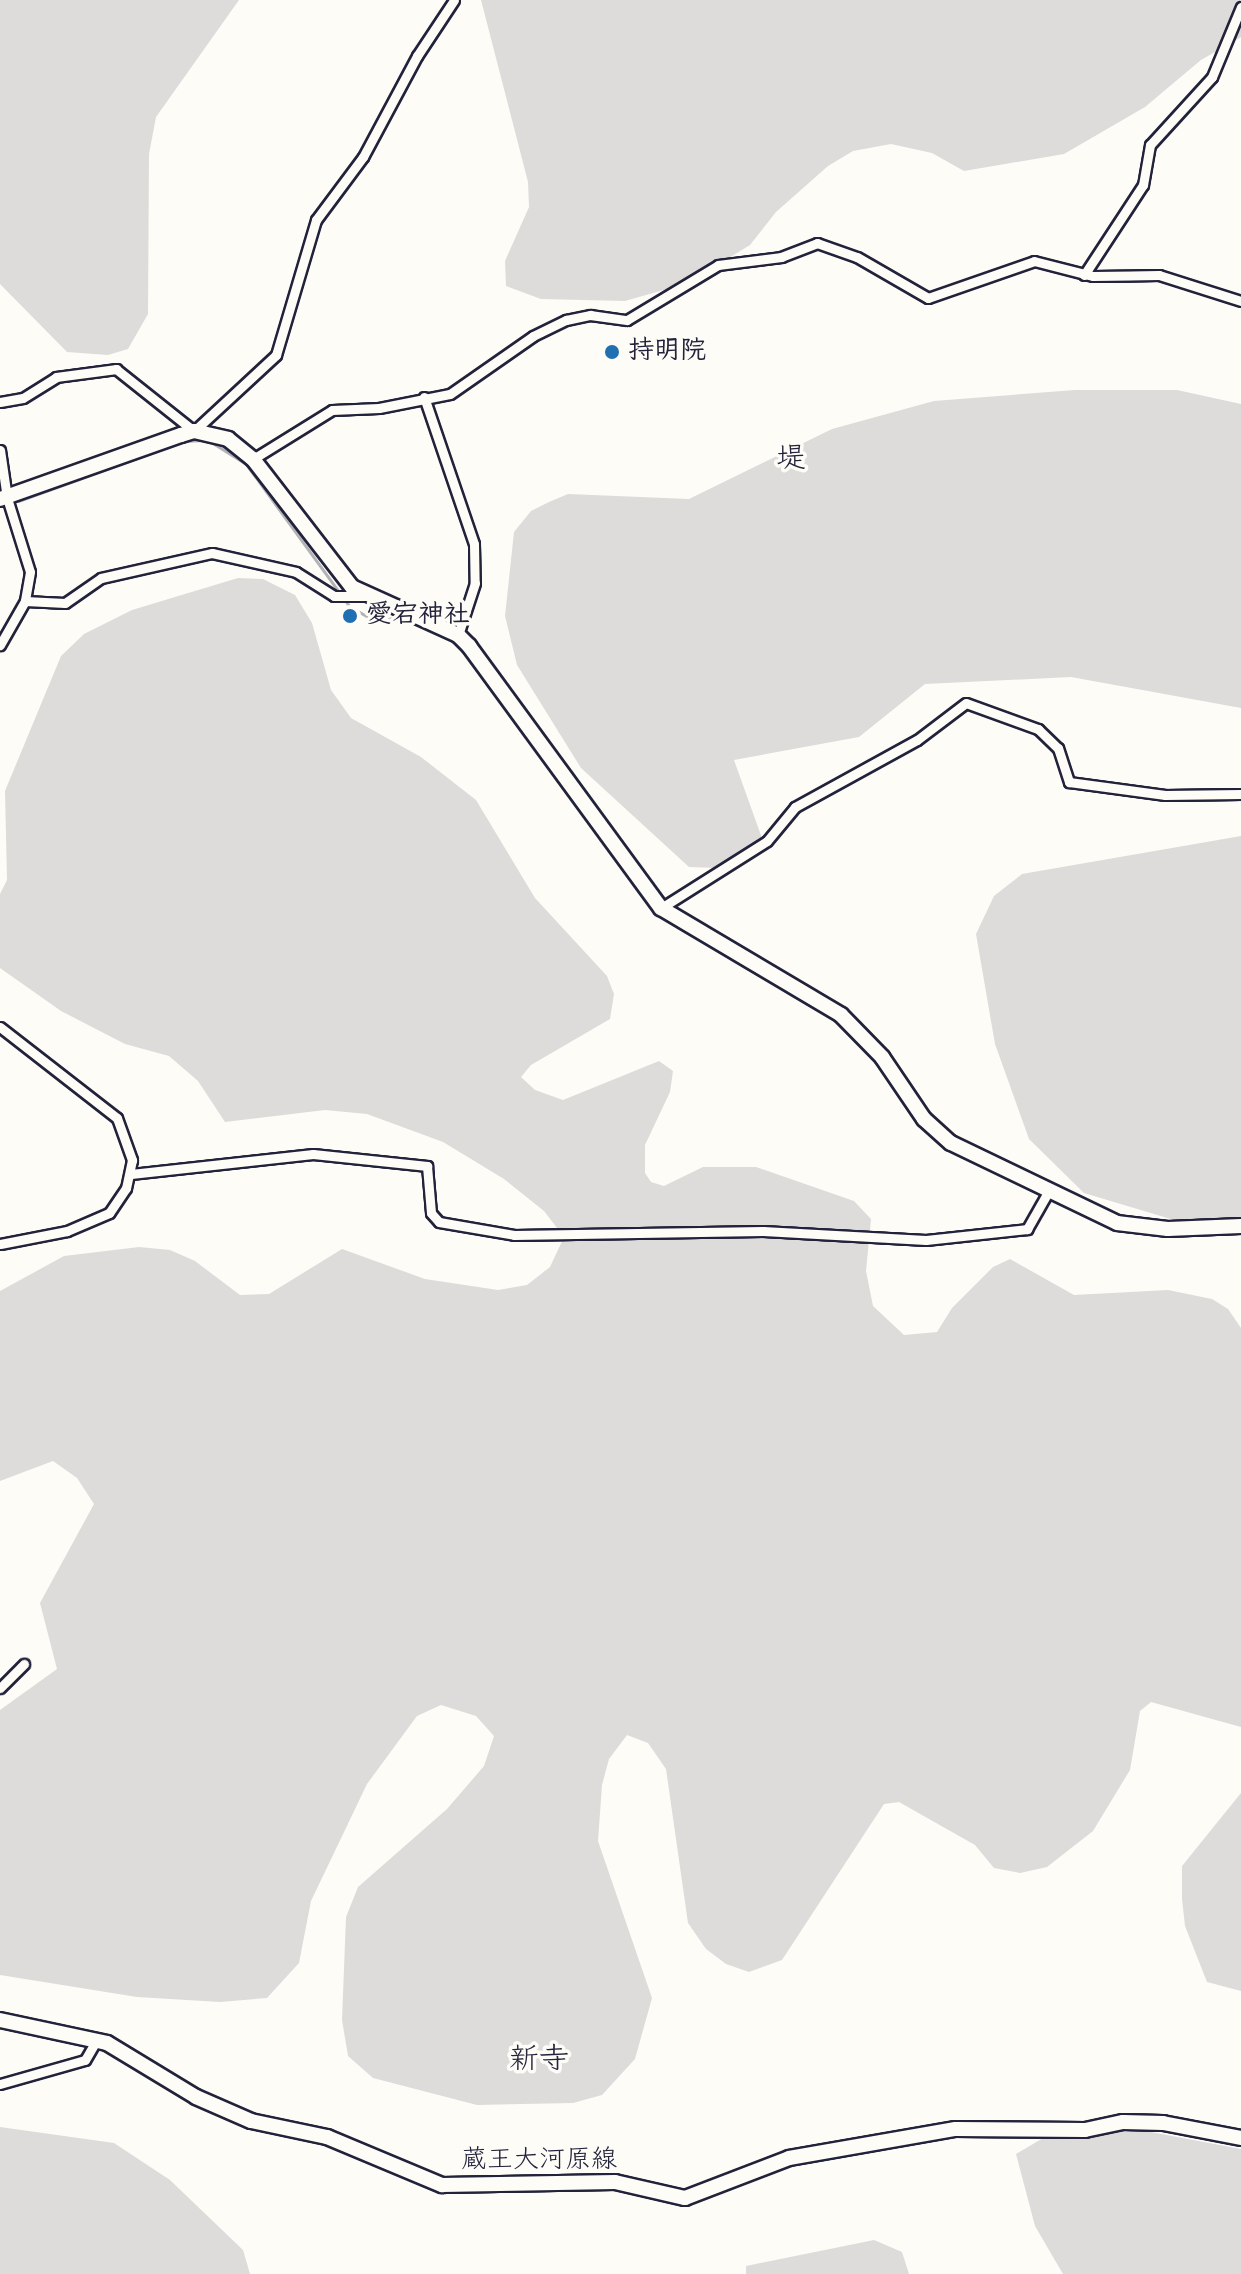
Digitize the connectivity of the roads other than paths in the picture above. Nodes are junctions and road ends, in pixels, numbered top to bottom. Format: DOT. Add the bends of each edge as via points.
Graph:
graph roads {
  1 [pos="454,0"];
  2 [pos="1241,7"];
  3 [pos="1084,275"];
  4 [pos="1241,301"];
  5 [pos="424,397"];
  6 [pos="0,402"];
  7 [pos="194,431"];
  8 [pos="0,450"];
  9 [pos="253,459"];
  10 [pos="4,498"];
  11 [pos="351,596"];
  12 [pos="25,601"];
  13 [pos="458,635"];
  14 [pos="0,645"];
  15 [pos="1241,794"];
  16 [pos="661,908"];
  17 [pos="0,1027"];
  18 [pos="131,1174"];
  19 [pos="1048,1192"];
  20 [pos="1241,1226"];
  21 [pos="0,1244"];
  22 [pos="24,1664"];
  23 [pos="0,1688"];
  24 [pos="0,2020"];
  25 [pos="96,2041"];
  26 [pos="0,2084"];
  27 [pos="1241,2138"];
  1 -- 7 [label="street" via="363,157 316,220 276,355"];
  2 -- 3 [label="street" via="1212,77 1150,145 1143,185"];
  3 -- 4 [label="street" via="1147,272"];
  3 -- 5 [label="street" via="1066,265 1034,261 928,298 857,257 817,243 781,257 718,265 627,320 590,315 566,320 533,336 457,390"];
  5 -- 9 [label="street" via="379,408 332,410"];
  5 -- 13 [label="street" via="474,544 475,583"];
  6 -- 7 [label="street" via="23,398 56,377 116,369"];
  7 -- 9 [label="street" via="228,439"];
  7 -- 10 [label="street"];
  8 -- 10 [label="street"];
  9 -- 11 [label="street"];
  10 -- 12 [label="street" via="28,556"];
  11 -- 12 [label="street" via="296,572 212,553 101,578 65,603"];
  11 -- 13 [label="street"];
  12 -- 14 [label="street"];
  13 -- 16 [label="street"];
  15 -- 16 [label="street" via="1165,795 1069,782 1058,748 1038,729 966,703 917,740 795,807 767,841"];
  16 -- 19 [label="street" via="841,1015 882,1057 939,1134"];
  17 -- 18 [label="street" via="117,1118 130,1145"];
  18 -- 19 [label="street" via="313,1154 427,1166 431,1213 439,1222 514,1235 763,1231 926,1240 1027,1229"];
  18 -- 21 [label="street" via="118,1201 96,1221"];
  19 -- 20 [label="street" via="1117,1223 1168,1229"];
  22 -- 23 [label="street"];
  24 -- 25 [label="street, 蔵王大河原線"];
  25 -- 26 [label="street" via="85,2060"];
  25 -- 27 [label="street, 蔵王大河原線" via="123,2050 196,2097 251,2121 327,2137 442,2185 615,2182 685,2198 789,2158 956,2129 1085,2130 1123,2122 1163,2123"];
}
